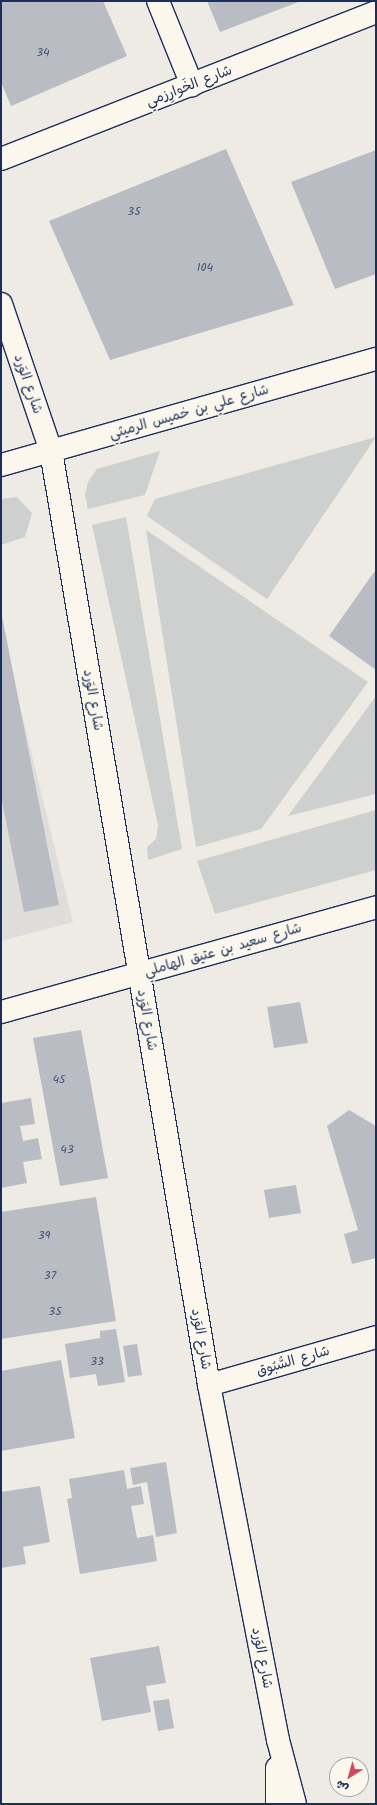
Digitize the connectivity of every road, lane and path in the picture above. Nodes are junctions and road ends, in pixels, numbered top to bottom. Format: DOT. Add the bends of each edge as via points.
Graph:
graph roads {
  1 [pos="158,1"];
  2 [pos="370,9"];
  3 [pos="192,85"];
  4 [pos="1,159"];
  5 [pos="1,304"];
  6 [pos="376,359"];
  7 [pos="51,451"];
  8 [pos="1,465"];
  9 [pos="376,907"];
  10 [pos="139,974"];
  11 [pos="1,1012"];
  12 [pos="376,1337"];
  13 [pos="209,1385"];
  14 [pos="278,1740"];
  15 [pos="277,1804"];
  16 [pos="295,1804"];
  1 -- 3 [label="street"];
  2 -- 3 [label="street, شارع الخَوارِزمي"];
  3 -- 4 [label="street, شارع الخَوارِزمي"];
  5 -- 7 [label="street, شارع الوَرد"];
  6 -- 7 [label="street, شارع علي بن خميس الرميثي"];
  7 -- 8 [label="street, شارع علي بن خميس الرميثي"];
  7 -- 10 [label="street, شارع الوَرد"];
  9 -- 10 [label="street, شارع سعيد بن عتيق الهاملي"];
  10 -- 11 [label="street, شارع سعيد بن عتيق الهاملي"];
  10 -- 13 [label="street, شارع الوَرد"];
  12 -- 13 [label="street, شارع السُّبُوق"];
  13 -- 14 [label="street, شارع الوَرد"];
  14 -- 15 [label="street, شارع الوَرد"];
  14 -- 16 [label="street, شارع الوَرد"];
}
